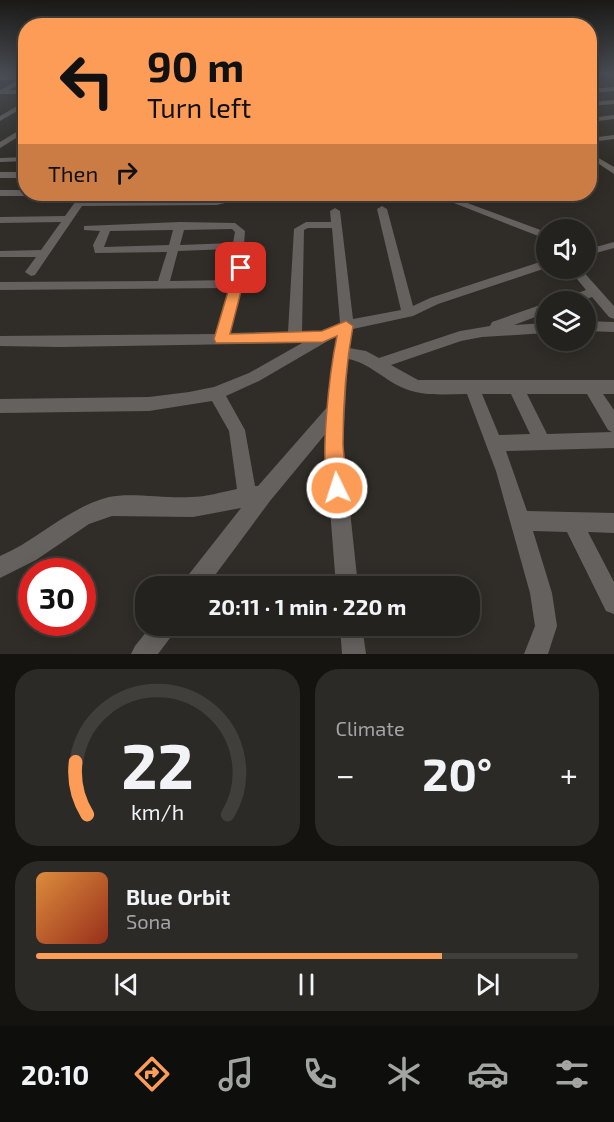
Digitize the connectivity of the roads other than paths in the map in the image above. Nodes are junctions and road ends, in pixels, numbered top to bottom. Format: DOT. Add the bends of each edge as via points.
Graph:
graph roads {
  1 [pos="18,104"];
  2 [pos="7,105"];
  3 [pos="614,117"];
  4 [pos="597,119"];
  5 [pos="10,122"];
  6 [pos="614,137"];
  7 [pos="597,139"];
  8 [pos="0,146"];
  9 [pos="18,151"];
  10 [pos="4,159"];
  11 [pos="597,160"];
  12 [pos="614,161"];
  13 [pos="602,163"];
  14 [pos="614,171"];
  15 [pos="0,175"];
  16 [pos="18,175"];
  17 [pos="18,193"];
  18 [pos="0,194"];
  19 [pos="81,201"];
  20 [pos="184,201"];
  21 [pos="222,201"];
  22 [pos="454,201"];
  23 [pos="382,208"];
  24 [pos="68,219"];
  25 [pos="0,220"];
  26 [pos="180,225"];
  27 [pos="107,227"];
  28 [pos="88,228"];
  29 [pos="536,232"];
  30 [pos="614,244"];
  31 [pos="238,246"];
  32 [pos="173,248"];
  33 [pos="596,249"];
  34 [pos="43,253"];
  35 [pos="0,254"];
  36 [pos="536,267"];
  37 [pos="31,272"];
  38 [pos="582,279"];
  39 [pos="237,284"];
  40 [pos="0,286"];
  41 [pos="162,286"];
  42 [pos="591,291"];
  43 [pos="596,296"];
  44 [pos="536,312"];
  45 [pos="408,313"];
  46 [pos="614,314"];
  47 [pos="346,326"];
  48 [pos="596,326"];
  49 [pos="614,327"];
  50 [pos="536,329"];
  51 [pos="482,332"];
  52 [pos="323,337"];
  53 [pos="295,338"];
  54 [pos="221,339"];
  55 [pos="0,341"];
  56 [pos="341,352"];
  57 [pos="378,364"];
  58 [pos="472,387"];
  59 [pos="516,387"];
  60 [pos="591,387"];
  61 [pos="614,387"];
  62 [pos="216,393"];
  63 [pos="0,406"];
  64 [pos="336,409"];
  65 [pos="614,425"];
  66 [pos="614,440"];
  67 [pos="542,442"];
  68 [pos="494,443"];
  69 [pos="255,496"];
  70 [pos="572,521"];
  71 [pos="520,522"];
  72 [pos="614,523"];
  73 [pos="0,567"];
  74 [pos="201,576"];
  75 [pos="346,576"];
  76 [pos="614,603"];
  77 [pos="157,636"];
  78 [pos="352,636"];
  79 [pos="143,654"];
  80 [pos="354,654"];
  81 [pos="536,654"];
  1 -- 2 [label="street"];
  3 -- 4 [label="street"];
  5 -- 8 [label="street"];
  6 -- 7 [label="street"];
  9 -- 10 [label="street"];
  11 -- 13 [label="street"];
  12 -- 13 [label="street"];
  13 -- 14 [label="street"];
  15 -- 16 [label="street"];
  17 -- 18 [label="street"];
  19 -- 24 [label="street"];
  20 -- 21 [label="street"];
  22 -- 29 [label="street"];
  23 -- 45 [label="street"];
  24 -- 25 [label="street"];
  24 -- 34 [label="street"];
  26 -- 27 [label="street"];
  26 -- 31 [label="street" via="235,226 240,231"];
  26 -- 32 [label="street"];
  27 -- 28 [label="street"];
  27 -- 32 [label="street" via="99,251"];
  30 -- 33 [label="street"];
  31 -- 32 [label="street"];
  31 -- 39 [label="street" via="245,252"];
  32 -- 41 [label="street"];
  34 -- 35 [label="street"];
  34 -- 37 [label="street"];
  36 -- 45 [label="street"];
  38 -- 42 [label="street"];
  39 -- 41 [label="street"];
  39 -- 54 [label="street"];
  40 -- 41 [label="street"];
  43 -- 46 [label="street"];
  44 -- 51 [label="street"];
  45 -- 47 [label="street"];
  47 -- 52 [label="street"];
  47 -- 53 [label="street" via="336,218 299,229"];
  47 -- 56 [label="street"];
  48 -- 49 [label="street"];
  50 -- 51 [label="street"];
  51 -- 57 [label="street"];
  52 -- 53 [label="street"];
  52 -- 62 [label="street" via="254,377"];
  53 -- 54 [label="street"];
  54 -- 55 [label="street"];
  56 -- 57 [label="street"];
  56 -- 64 [label="street"];
  57 -- 58 [label="street" via="418,387"];
  58 -- 59 [label="street"];
  58 -- 68 [label="street"];
  59 -- 60 [label="street"];
  59 -- 67 [label="street"];
  60 -- 61 [label="street"];
  60 -- 65 [label="street"];
  62 -- 63 [label="street" via="149,404"];
  62 -- 69 [label="street" via="237,430"];
  64 -- 69 [label="street"];
  64 -- 75 [label="street" via="336,477"];
  66 -- 67 [label="street"];
  67 -- 68 [label="street"];
  68 -- 71 [label="street"];
  69 -- 73 [label="street" via="193,507 99,509 31,553"];
  69 -- 74 [label="street"];
  70 -- 71 [label="street"];
  70 -- 72 [label="street"];
  70 -- 76 [label="street"];
  71 -- 81 [label="street" via="541,593 546,626"];
  77 -- 79 [label="street"];
  78 -- 80 [label="street"];
}
